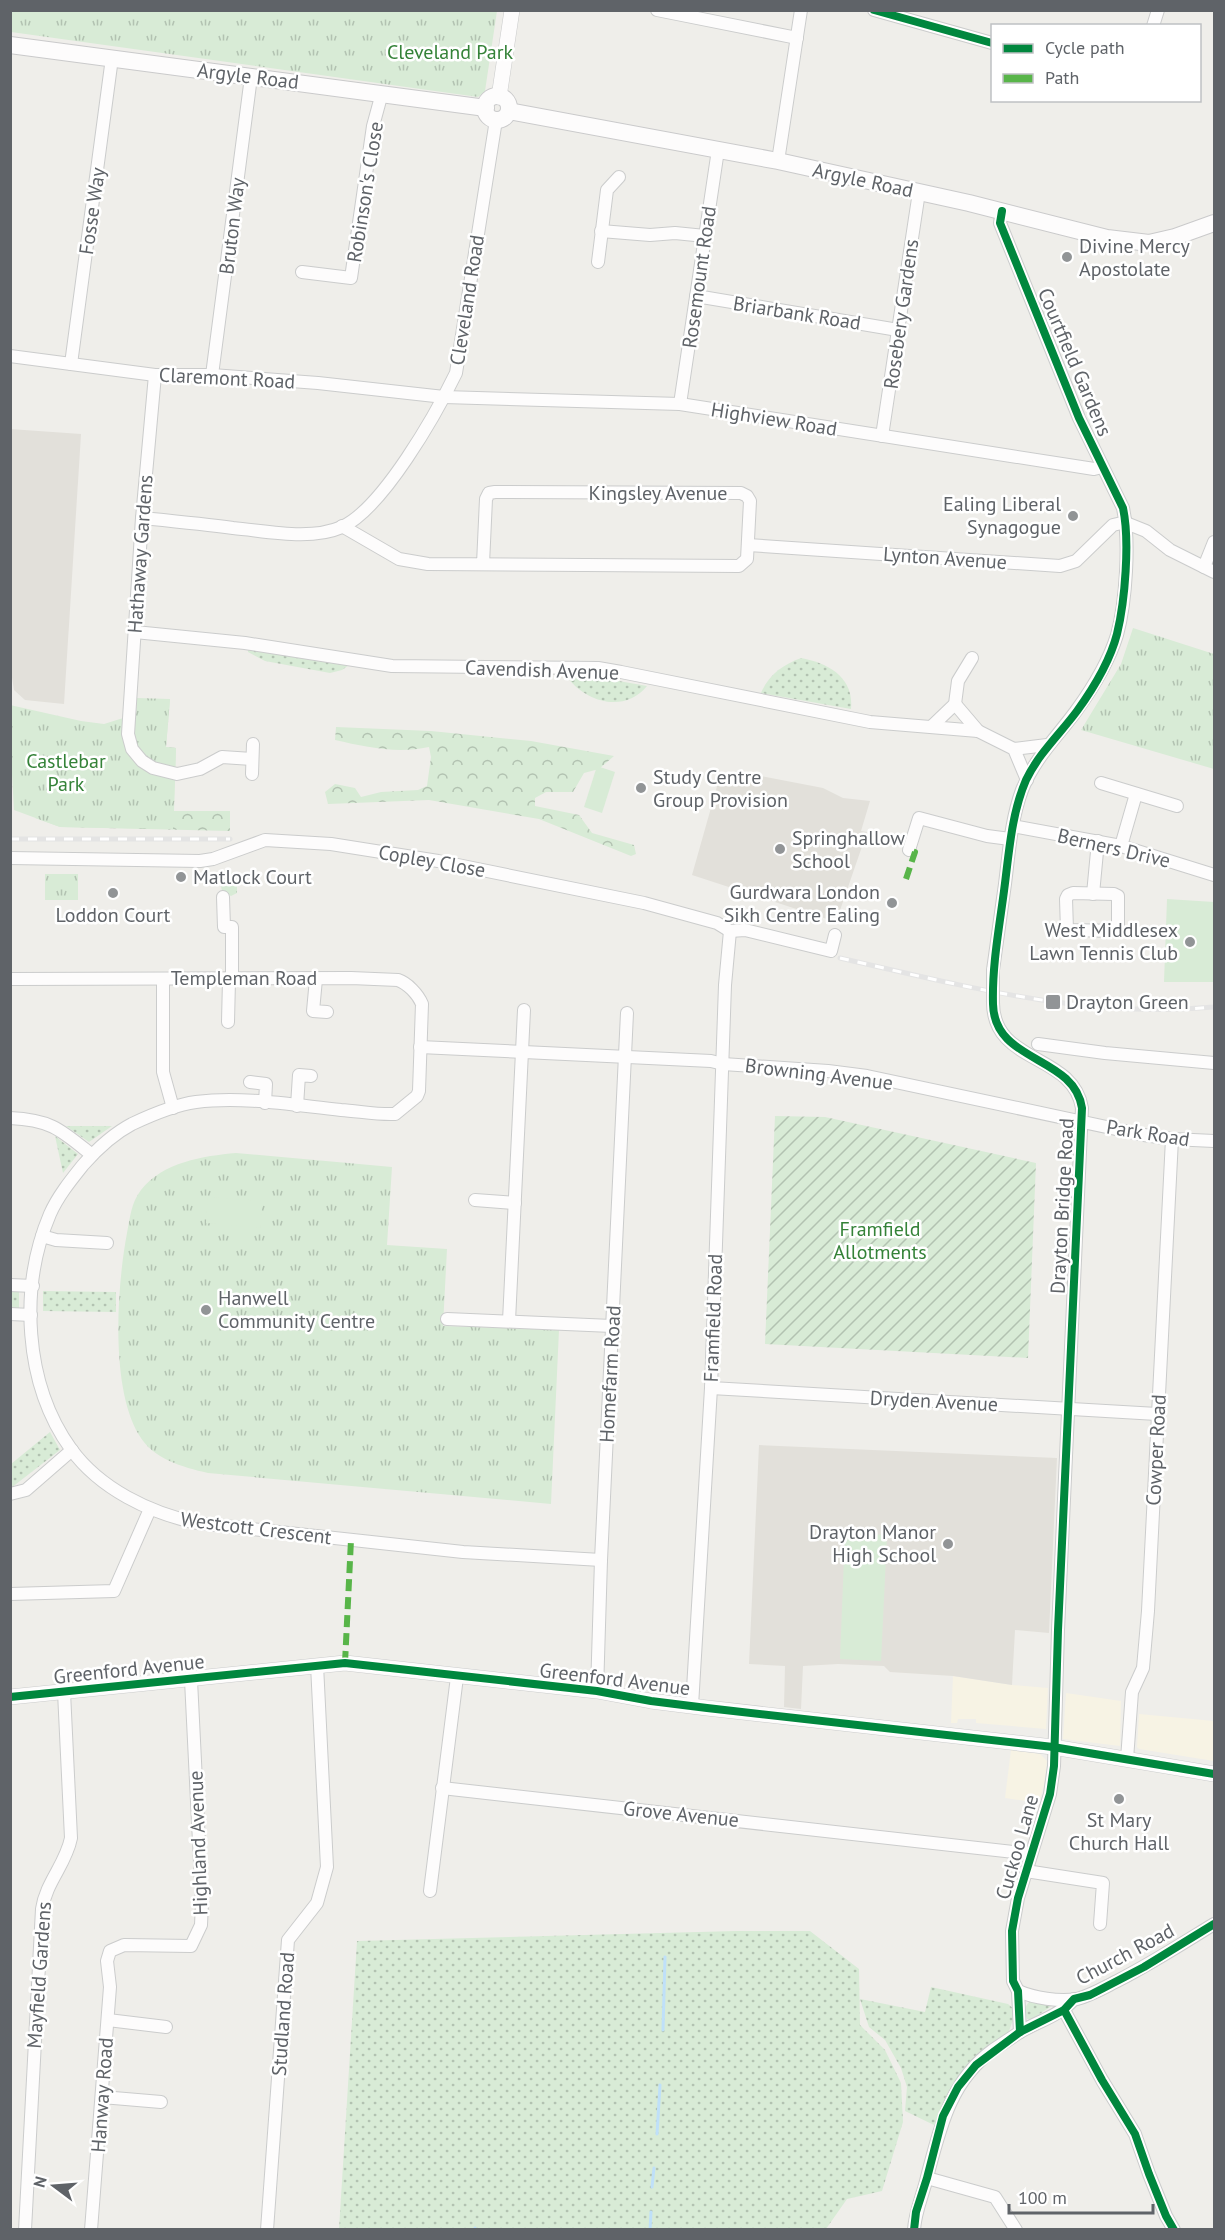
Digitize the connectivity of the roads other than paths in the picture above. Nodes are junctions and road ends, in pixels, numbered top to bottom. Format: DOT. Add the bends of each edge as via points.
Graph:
graph roads {
  1 [pos="512,10"];
  2 [pos="657,10"];
  3 [pos="801,10"];
  4 [pos="874,10"];
  5 [pos="797,38"];
  6 [pos="991,42"];
  7 [pos="10,45"];
  8 [pos="112,58"];
  9 [pos="251,77"];
  10 [pos="382,93"];
  11 [pos="499,97"];
  12 [pos="497,113"];
  13 [pos="718,150"];
  14 [pos="778,161"];
  15 [pos="619,177"];
  16 [pos="919,192"];
  17 [pos="1002,211"];
  18 [pos="1215,223"];
  19 [pos="602,231"];
  20 [pos="705,236"];
  21 [pos="598,262"];
  22 [pos="302,272"];
  23 [pos="696,296"];
  24 [pos="898,330"];
  25 [pos="10,356"];
  26 [pos="71,364"];
  27 [pos="155,375"];
  28 [pos="212,375"];
  29 [pos="444,397"];
  30 [pos="680,404"];
  31 [pos="882,436"];
  32 [pos="1102,467"];
  33 [pos="142,518"];
  34 [pos="1126,522"];
  35 [pos="342,526"];
  36 [pos="1215,542"];
  37 [pos="748,545"];
  38 [pos="483,564"];
  39 [pos="1209,569"];
  40 [pos="135,632"];
  41 [pos="972,658"];
  42 [pos="955,704"];
  43 [pos="932,726"];
  44 [pos="978,731"];
  45 [pos="253,744"];
  46 [pos="1047,745"];
  47 [pos="1014,749"];
  48 [pos="252,759"];
  49 [pos="252,774"];
  50 [pos="1027,780"];
  51 [pos="1101,783"];
  52 [pos="1136,794"];
  53 [pos="1177,806"];
  54 [pos="1013,826"];
  55 [pos="1010,839"];
  56 [pos="1098,841"];
  57 [pos="1121,846"];
  58 [pos="909,850"];
  59 [pos="10,858"];
  60 [pos="1215,875"];
  61 [pos="1093,894"];
  62 [pos="223,897"];
  63 [pos="730,931"];
  64 [pos="835,935"];
  65 [pos="10,979"];
  66 [pos="163,979"];
  67 [pos="316,979"];
  68 [pos="231,980"];
  69 [pos="524,1010"];
  70 [pos="327,1012"];
  71 [pos="627,1013"];
  72 [pos="228,1022"];
  73 [pos="1038,1044"];
  74 [pos="420,1047"];
  75 [pos="522,1052"];
  76 [pos="625,1056"];
  77 [pos="1215,1063"];
  78 [pos="723,1064"];
  79 [pos="311,1076"];
  80 [pos="250,1083"];
  81 [pos="265,1103"];
  82 [pos="297,1106"];
  83 [pos="173,1108"];
  84 [pos="10,1118"];
  85 [pos="1083,1121"];
  86 [pos="1172,1139"];
  87 [pos="1215,1142"];
  88 [pos="92,1155"];
  89 [pos="475,1200"];
  90 [pos="514,1203"];
  91 [pos="42,1236"];
  92 [pos="107,1243"];
  93 [pos="10,1285"];
  94 [pos="33,1286"];
  95 [pos="10,1314"];
  96 [pos="31,1315"];
  97 [pos="447,1319"];
  98 [pos="509,1321"];
  99 [pos="612,1326"];
  100 [pos="711,1388"];
  101 [pos="1069,1408"];
  102 [pos="1157,1414"];
  103 [pos="72,1450"];
  104 [pos="10,1494"];
  105 [pos="150,1509"];
  106 [pos="601,1560"];
  107 [pos="10,1594"];
  108 [pos="317,1665"];
  109 [pos="457,1677"];
  110 [pos="191,1680"];
  111 [pos="597,1691"];
  112 [pos="64,1692"];
  113 [pos="10,1697"];
  114 [pos="693,1706"];
  115 [pos="1053,1747"];
  116 [pos="1127,1759"];
  117 [pos="1215,1774"];
  118 [pos="442,1788"];
  119 [pos="1031,1854"];
  120 [pos="1026,1871"];
  121 [pos="430,1891"];
  122 [pos="1100,1924"];
  123 [pos="1214,1926"];
  124 [pos="107,1961"];
  125 [pos="1018,1991"];
  126 [pos="1074,1999"];
  127 [pos="1064,2010"];
  128 [pos="108,2020"];
  129 [pos="166,2027"];
  130 [pos="1020,2032"];
  131 [pos="102,2097"];
  132 [pos="161,2103"];
  133 [pos="927,2178"];
  134 [pos="25,2229"];
  135 [pos="91,2229"];
  136 [pos="267,2229"];
  137 [pos="914,2229"];
  138 [pos="1016,2229"];
  139 [pos="1174,2229"];
  1 -- 11 [label="street"];
  2 -- 5 [label="street"];
  3 -- 5 [label="street"];
  4 -- 6 [label="street"];
  5 -- 14 [label="street"];
  7 -- 8 [label="main road, Argyle Road"];
  8 -- 9 [label="main road, Argyle Road"];
  8 -- 26 [label="street, Fosse Way"];
  9 -- 10 [label="main road, Argyle Road"];
  9 -- 28 [label="street, Bruton Way"];
  10 -- 12 [label="main road, Argyle Road"];
  10 -- 22 [label="street, Robinson's Close" via="373,126 351,278"];
  11 -- 12 [label="main road" via="507,102"];
  12 -- 13 [label="main road, Argyle Road"];
  12 -- 29 [label="street, Cleveland Road" via="456,374"];
  13 -- 14 [label="main road, Argyle Road"];
  13 -- 20 [label="street, Rosemount Road"];
  14 -- 16 [label="main road, Argyle Road"];
  15 -- 19 [label="street" via="606,190"];
  16 -- 17 [label="main road, Argyle Road"];
  16 -- 24 [label="street, Rosebery Gardens"];
  17 -- 18 [label="main road, Argyle Road" via="1142,243"];
  17 -- 32 [label="street, Courtfield Gardens" via="1000,223"];
  19 -- 20 [label="street"];
  19 -- 21 [label="street"];
  20 -- 23 [label="street, Rosemount Road"];
  23 -- 24 [label="street, Briarbank Road"];
  23 -- 30 [label="street, Rosemount Road"];
  24 -- 31 [label="street, Rosebery Gardens"];
  25 -- 26 [label="street, Claremont Road"];
  26 -- 27 [label="street, Claremont Road"];
  27 -- 28 [label="street, Claremont Road"];
  27 -- 33 [label="street, Hathaway Gardens"];
  28 -- 29 [label="street, Claremont Road"];
  29 -- 30 [label="street, Highview Road"];
  29 -- 35 [label="street, Cleveland Road" via="399,470 370,506"];
  30 -- 31 [label="street, Highview Road"];
  31 -- 32 [label="street, Highview Road" via="1094,469"];
  32 -- 34 [label="street, Courtfield Gardens"];
  33 -- 35 [label="street, Cleveland Road" via="312,534"];
  33 -- 40 [label="street, Hathaway Gardens"];
  34 -- 37 [label="street, Lynton Avenue" via="1113,525 1076,561 1060,566"];
  34 -- 39 [label="street"];
  34 -- 46 [label="street, Drayton Bridge Road" via="1117,635 1107,661 1077,710"];
  35 -- 38 [label="street" via="399,559 428,564"];
  36 -- 39 [label="street"];
  37 -- 38 [label="street" via="747,559 739,566"];
  37 -- 38 [label="street, Kingsley Avenue" via="750,501 741,493 495,492 486,499"];
  40 -- 43 [label="street, Cavendish Avenue" via="245,643 392,666 598,668 870,722"];
  40 -- 48 [label="street, Hathaway Gardens" via="128,734 132,749 142,761 177,774 200,769 222,757"];
  41 -- 42 [label="street" via="958,681"];
  42 -- 43 [label="street"];
  42 -- 44 [label="street"];
  43 -- 44 [label="street, Cavendish Avenue"];
  44 -- 47 [label="street, Cavendish Avenue"];
  45 -- 48 [label="street"];
  46 -- 47 [label="street"];
  46 -- 50 [label="street, Drayton Bridge Road"];
  47 -- 50 [label="street"];
  48 -- 49 [label="street"];
  50 -- 54 [label="street, Drayton Bridge Road"];
  51 -- 52 [label="street"];
  52 -- 53 [label="street"];
  52 -- 57 [label="street"];
  54 -- 55 [label="street, Drayton Bridge Road"];
  54 -- 56 [label="street, Berners Drive"];
  55 -- 58 [label="street" via="919,818"];
  55 -- 85 [label="street, Drayton Bridge Road, bridge" via="993,970 996,1021 1012,1045 1072,1083 1082,1102"];
  56 -- 57 [label="street, Berners Drive"];
  56 -- 61 [label="street"];
  57 -- 60 [label="street, Berners Drive"];
  59 -- 63 [label="street, Copley Close" via="200,861 266,840 331,844 438,861 644,903 717,922"];
  61 -- 61 [label="street" via="1118,896 1118,931 1067,930 1068,895"];
  62 -- 68 [label="street" via="224,927 232,927"];
  63 -- 64 [label="street, Copley Close" via="746,930 831,951"];
  63 -- 78 [label="street, Framfield Road"];
  65 -- 66 [label="street, Templeman Road"];
  66 -- 68 [label="street, Templeman Road"];
  66 -- 83 [label="street" via="163,1072"];
  67 -- 68 [label="street, Templeman Road"];
  67 -- 70 [label="street" via="313,1011"];
  67 -- 74 [label="street, Templeman Road" via="404,982 422,1004"];
  68 -- 72 [label="street"];
  69 -- 75 [label="street"];
  71 -- 76 [label="street"];
  73 -- 77 [label="street"];
  74 -- 75 [label="street, Browning Avenue"];
  74 -- 82 [label="street, Westcott Crescent" via="417,1096 395,1114"];
  75 -- 76 [label="street, Browning Avenue"];
  75 -- 90 [label="street"];
  76 -- 78 [label="street, Browning Avenue"];
  76 -- 99 [label="street, Homefarm Road"];
  78 -- 85 [label="street, Browning Avenue" via="867,1076"];
  78 -- 100 [label="street, Framfield Road"];
  79 -- 82 [label="street" via="299,1075"];
  80 -- 81 [label="street" via="266,1084"];
  81 -- 82 [label="street, Westcott Crescent"];
  81 -- 83 [label="street, Westcott Crescent" via="193,1102"];
  83 -- 88 [label="street, Westcott Crescent" via="129,1126"];
  84 -- 88 [label="street" via="50,1124"];
  85 -- 86 [label="street, Park Road"];
  85 -- 101 [label="street, Drayton Bridge Road"];
  86 -- 87 [label="street, Park Road"];
  86 -- 102 [label="street, Cowper Road"];
  88 -- 91 [label="street, Westcott Crescent" via="66,1186"];
  89 -- 90 [label="street"];
  90 -- 98 [label="street"];
  91 -- 92 [label="street"];
  91 -- 94 [label="street, Westcott Crescent"];
  93 -- 94 [label="street"];
  94 -- 96 [label="street, Westcott Crescent"];
  95 -- 96 [label="street"];
  96 -- 103 [label="street, Westcott Crescent" via="34,1355 43,1392 54,1422"];
  97 -- 98 [label="street"];
  98 -- 99 [label="street"];
  99 -- 106 [label="street, Homefarm Road"];
  100 -- 101 [label="street, Dryden Avenue"];
  100 -- 114 [label="street, Framfield Road"];
  101 -- 102 [label="street, Dryden Avenue"];
  101 -- 115 [label="street, Drayton Bridge Road"];
  102 -- 116 [label="street, Cowper Road" via="1148,1611 1143,1668 1132,1692"];
  103 -- 104 [label="street" via="26,1490"];
  103 -- 105 [label="street, Westcott Crescent" via="114,1489"];
  105 -- 106 [label="street, Westcott Crescent" via="172,1518 207,1524 463,1552"];
  105 -- 107 [label="street" via="114,1591"];
  106 -- 111 [label="street, Homefarm Road"];
  108 -- 109 [label="street, Greenford Avenue" via="345,1663"];
  108 -- 110 [label="street, Greenford Avenue"];
  108 -- 136 [label="street, Studland Road" via="327,1867 316,1903 288,1940"];
  109 -- 111 [label="street, Greenford Avenue"];
  109 -- 118 [label="street"];
  110 -- 112 [label="street, Greenford Avenue"];
  110 -- 124 [label="street, Highland Avenue" via="201,1925 191,1946 124,1945 110,1951"];
  111 -- 114 [label="street, Greenford Avenue"];
  112 -- 113 [label="street, Greenford Avenue"];
  112 -- 134 [label="street, Mayfield Gardens" via="71,1838 66,1857 44,1893 42,1909"];
  114 -- 115 [label="street, Greenford Avenue"];
  115 -- 116 [label="street, Greenford Avenue"];
  115 -- 119 [label="street, Cuckoo Lane" via="1050,1794"];
  116 -- 117 [label="street, Greenford Avenue"];
  118 -- 119 [label="street, Grove Avenue"];
  118 -- 121 [label="street"];
  119 -- 120 [label="street, Cuckoo Lane"];
  120 -- 122 [label="street" via="1103,1883"];
  120 -- 125 [label="street, Cuckoo Lane" via="1012,1931 1013,1981"];
  123 -- 126 [label="street, Church Road" via="1144,1967 1090,1995"];
  124 -- 128 [label="street, Hanway Road"];
  125 -- 126 [label="street, Church Road"];
  125 -- 130 [label="street"];
  126 -- 127 [label="street, Church Road"];
  127 -- 130 [label="street, Church Road"];
  127 -- 139 [label="street" via="1135,2134"];
  128 -- 129 [label="street"];
  128 -- 131 [label="street, Hanway Road"];
  130 -- 133 [label="street, Church Road" via="976,2065 958,2087 943,2116"];
  131 -- 132 [label="street"];
  131 -- 135 [label="street, Hanway Road"];
  133 -- 137 [label="street, Church Road"];
  133 -- 138 [label="street" via="995,2197"];
}
